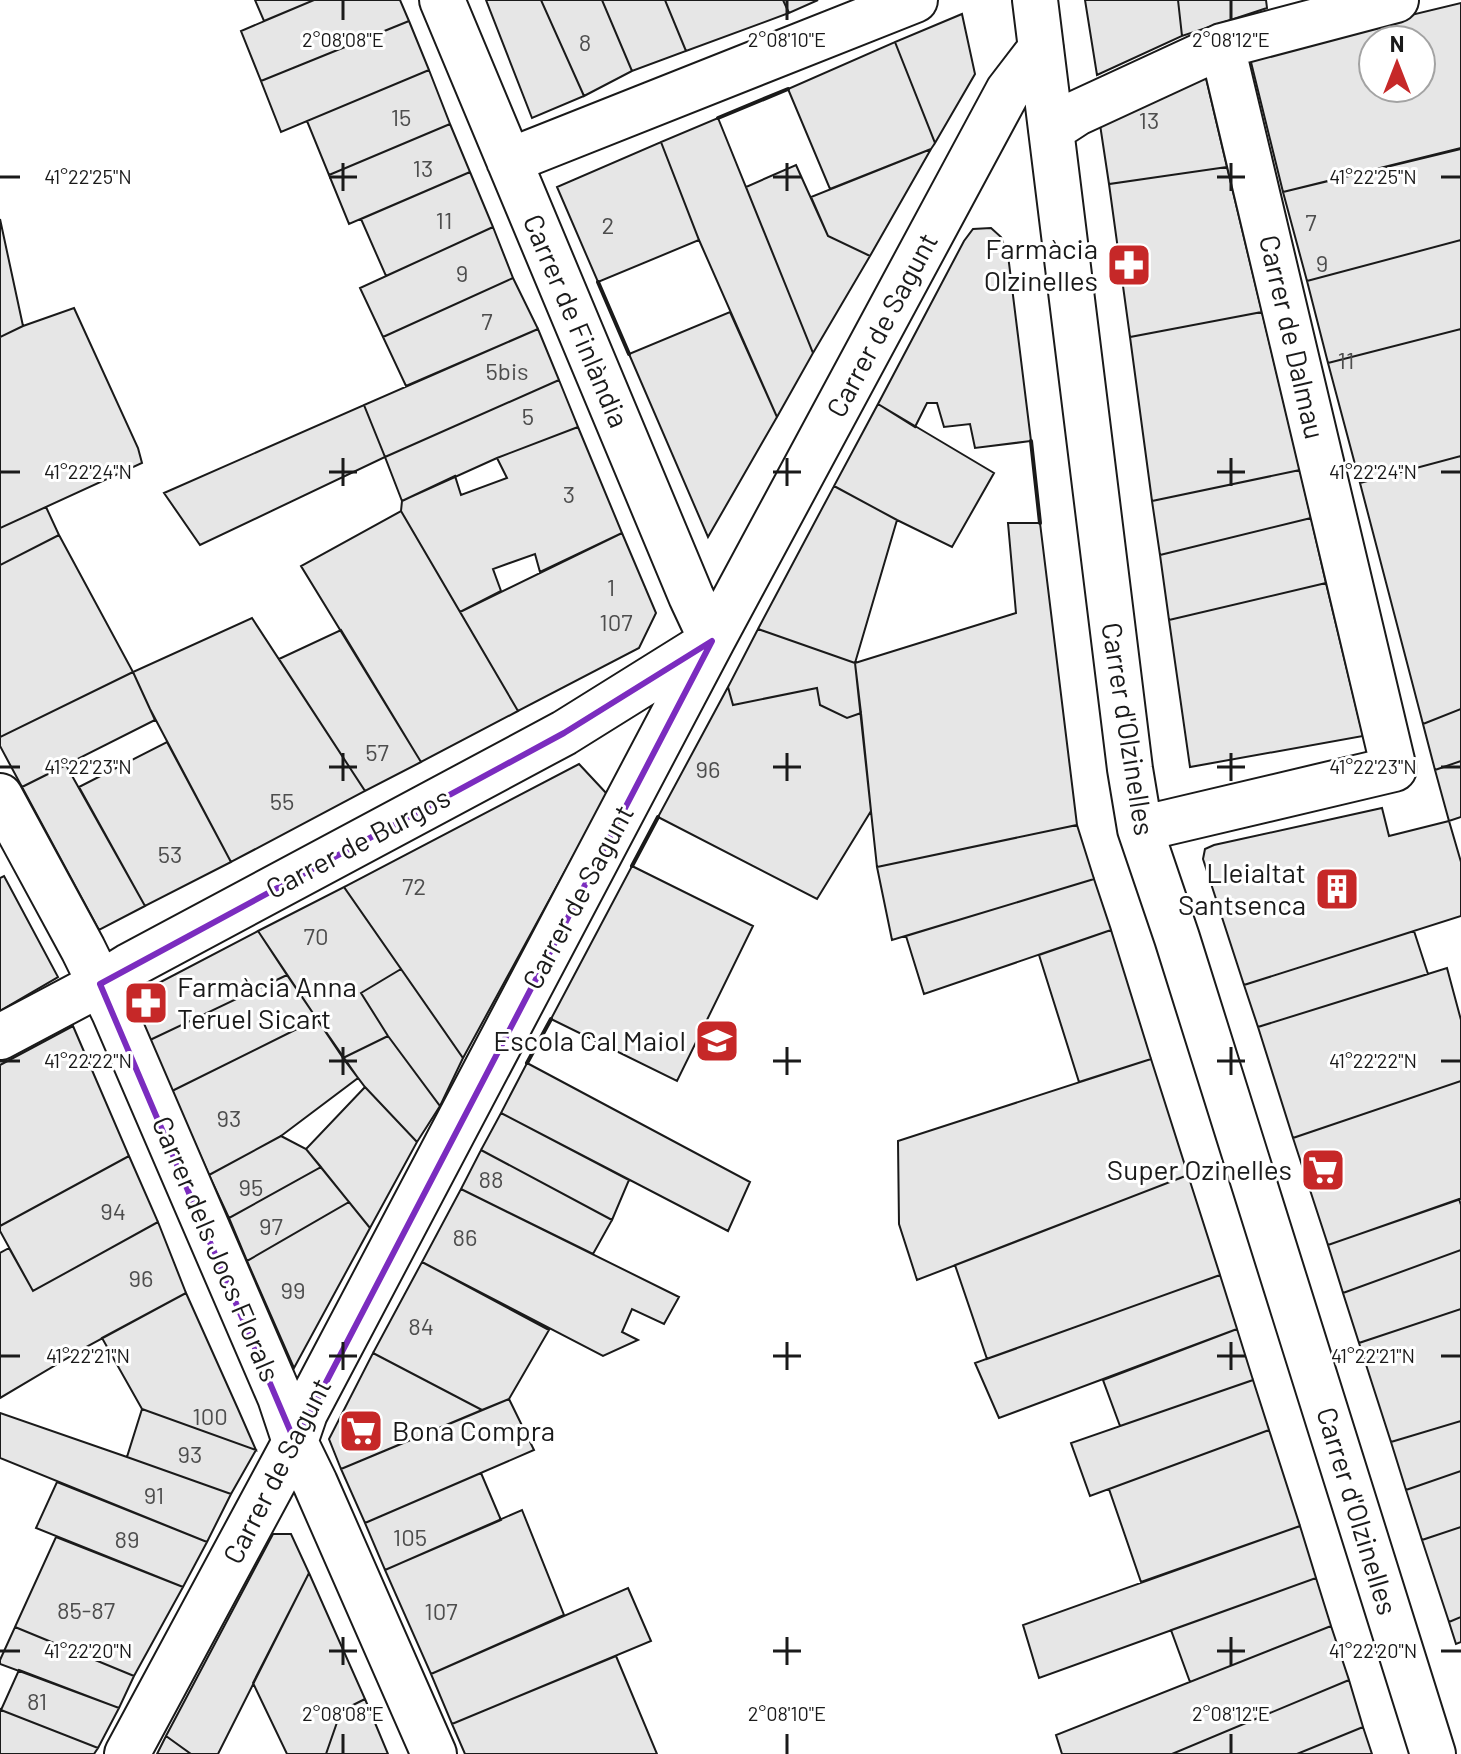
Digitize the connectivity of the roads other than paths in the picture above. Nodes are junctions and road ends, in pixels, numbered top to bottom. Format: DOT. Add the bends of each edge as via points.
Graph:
graph roads {
  1 [pos="442,0"];
  2 [pos="915,0"];
  3 [pos="1035,0"];
  4 [pos="1396,0"];
  5 [pos="1222,46"];
  6 [pos="1041,48"];
  7 [pos="1051,130"];
  8 [pos="509,161"];
  9 [pos="712,641"];
  10 [pos="0,796"];
  11 [pos="1140,829"];
  12 [pos="100,984"];
  13 [pos="0,1037"];
  14 [pos="295,1442"];
  15 [pos="127,1754"];
  16 [pos="434,1754"];
  17 [pos="1433,1754"];
  1 -- 8 [label="street, Carrer de Finlàndia"];
  2 -- 8 [label="street"];
  3 -- 6 [label="street, Carrer d'Olzinelles"];
  4 -- 5 [label="street"];
  5 -- 7 [label="street"];
  5 -- 11 [label="street, Carrer de Dalmau" via="1394,769"];
  6 -- 7 [label="street, Carrer d'Olzinelles"];
  6 -- 9 [label="street, Carrer de Sagunt" via="1008,91"];
  7 -- 11 [label="street, Carrer d'Olzinelles"];
  8 -- 9 [label="street, Carrer de Finlàndia"];
  9 -- 12 [label="street, Carrer de Burgos" via="564,733"];
  9 -- 14 [label="street, Carrer de Sagunt" via="305,1413"];
  10 -- 12 [label="street, Carrer dels Jocs Florals"];
  11 -- 17 [label="street, Carrer d'Olzinelles"];
  12 -- 13 [label="street, Carrer de Burgos"];
  12 -- 14 [label="street, Carrer dels Jocs Florals" via="274,1382"];
  14 -- 15 [label="street, Carrer de Sagunt"];
  14 -- 16 [label="street, Carrer dels Jocs Florals"];
}
